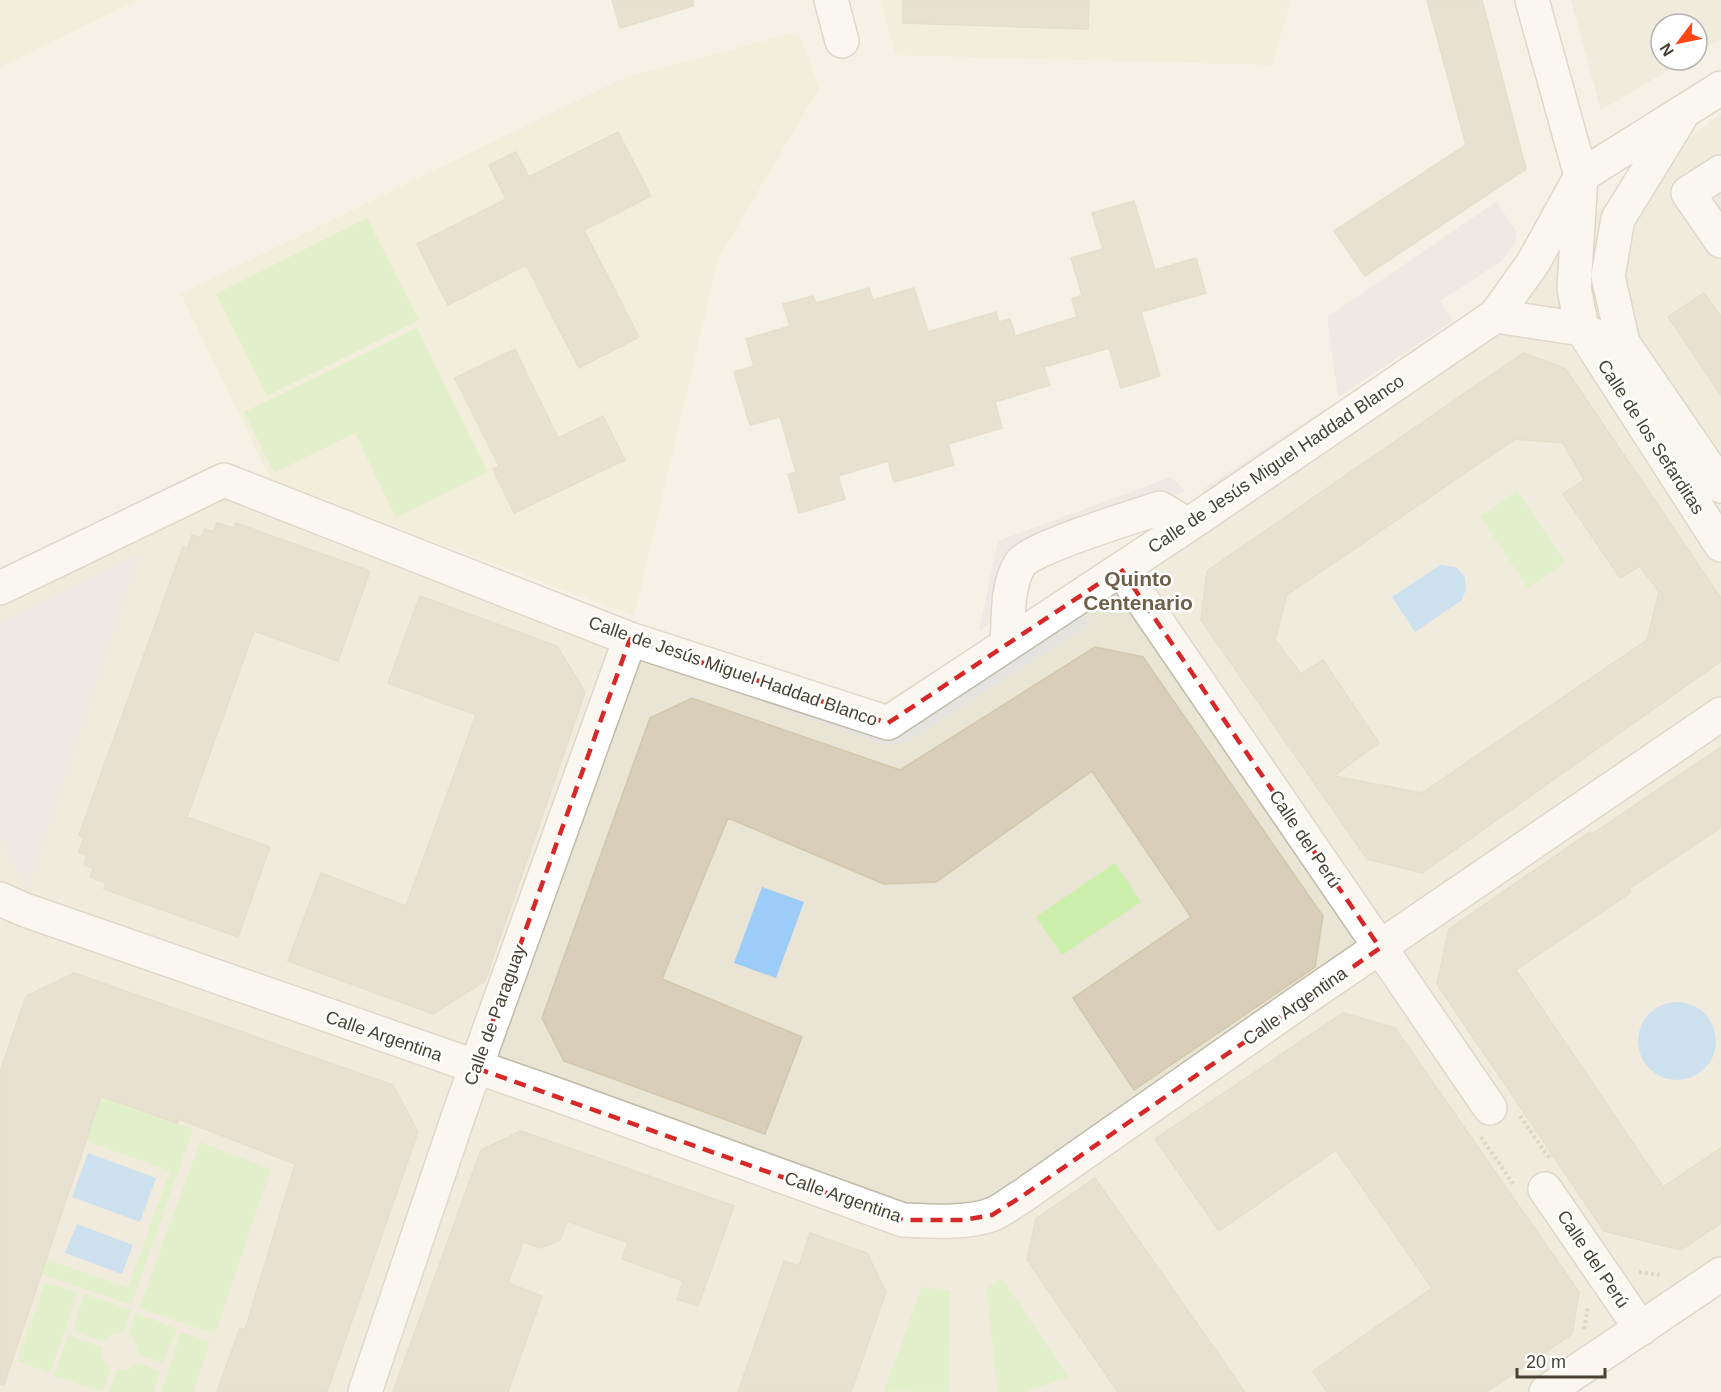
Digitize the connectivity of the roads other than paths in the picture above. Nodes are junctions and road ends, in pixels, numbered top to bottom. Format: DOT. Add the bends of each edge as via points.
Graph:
graph roads {
  1 [pos="831,0"];
  2 [pos="1532,0"];
  3 [pos="842,41"];
  4 [pos="1721,88"];
  5 [pos="1684,112"];
  6 [pos="1721,172"];
  7 [pos="1581,176"];
  8 [pos="1618,219"];
  9 [pos="1721,241"];
  10 [pos="1495,316"];
  11 [pos="1582,329"];
  12 [pos="1630,353"];
  13 [pos="1721,486"];
  14 [pos="1188,525"];
  15 [pos="1721,545"];
  16 [pos="1121,569"];
  17 [pos="0,588"];
  18 [pos="630,639"];
  19 [pos="1007,644"];
  20 [pos="1721,714"];
  21 [pos="0,899"];
  22 [pos="1380,948"];
  23 [pos="476,1068"];
  24 [pos="1483,1119"];
  25 [pos="1532,1191"];
  26 [pos="1721,1274"];
  27 [pos="1641,1329"];
  28 [pos="365,1392"];
  29 [pos="1546,1392"];
  1 -- 3 [label="street"];
  2 -- 7 [label="street"];
  4 -- 5 [label="street, Calle de Jesús Miguel Haddad Blanco"];
  5 -- 7 [label="street, Calle de Jesús Miguel Haddad Blanco"];
  5 -- 8 [label="street, Calle de los Sefarditas"];
  6 -- 9 [label="street" via="1688,194"];
  7 -- 8 [label="street"];
  7 -- 10 [label="street, Calle de Jesús Miguel Haddad Blanco" via="1533,263"];
  7 -- 11 [label="street" via="1574,288"];
  8 -- 12 [label="street, Calle de los Sefarditas" via="1608,276 1623,343"];
  10 -- 11 [label="street"];
  10 -- 14 [label="street, Calle de Jesús Miguel Haddad Blanco"];
  11 -- 12 [label="street"];
  11 -- 15 [label="street, Calle de los Sefarditas"];
  12 -- 13 [label="street, Calle de los Sefarditas"];
  14 -- 16 [label="street, Calle de Jesús Miguel Haddad Blanco"];
  14 -- 19 [label="street" via="1160,508 1040,550 1021,562 1011,585"];
  16 -- 19 [label="street, Calle de Jesús Miguel Haddad Blanco"];
  16 -- 22 [label="street, Calle del Perú"];
  17 -- 18 [label="street, Calle de Jesús Miguel Haddad Blanco" via="224,480"];
  18 -- 19 [label="street, Calle de Jesús Miguel Haddad Blanco" via="888,723"];
  18 -- 23 [label="street, Calle de Paraguay"];
  20 -- 22 [label="street, Calle Argentina"];
  21 -- 23 [label="street, Calle Argentina"];
  22 -- 23 [label="street, Calle Argentina" via="1021,1197 992,1215 963,1220 903,1220"];
  22 -- 24 [label="street, Calle del Perú"];
  23 -- 28 [label="street, Calle de Paraguay"];
  25 -- 27 [label="street, Calle del Perú"];
  26 -- 27 [label="street"];
  27 -- 29 [label="street"];
}
